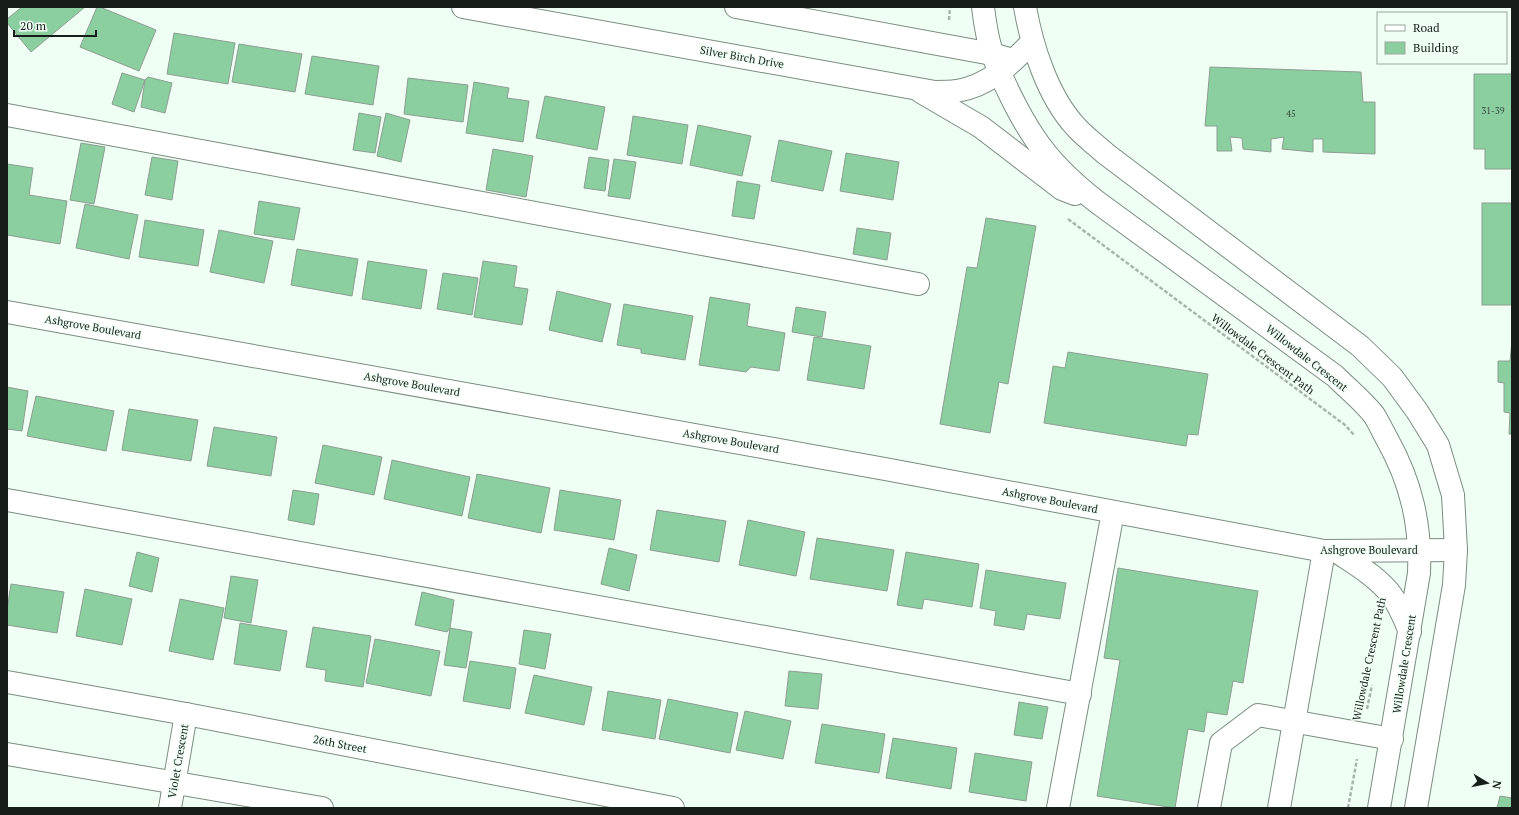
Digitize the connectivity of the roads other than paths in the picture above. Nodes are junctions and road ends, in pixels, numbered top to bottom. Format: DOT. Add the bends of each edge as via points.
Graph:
graph roads {
  1 [pos="462,7"];
  2 [pos="736,7"];
  3 [pos="983,7"];
  4 [pos="1025,7"];
  5 [pos="1032,42"];
  6 [pos="1002,62"];
  7 [pos="1050,86"];
  8 [pos="916,89"];
  9 [pos="7,115"];
  10 [pos="1097,202"];
  11 [pos="918,284"];
  12 [pos="7,312"];
  13 [pos="7,500"];
  14 [pos="1113,512"];
  15 [pos="1420,550"];
  16 [pos="1456,550"];
  17 [pos="1330,551"];
  18 [pos="1410,632"];
  19 [pos="7,682"];
  20 [pos="1080,694"];
  21 [pos="186,714"];
  22 [pos="1294,722"];
  23 [pos="1392,739"];
  24 [pos="7,754"];
  25 [pos="175,783"];
  26 [pos="170,808"];
  27 [pos="322,808"];
  28 [pos="673,808"];
  29 [pos="1058,808"];
  30 [pos="1209,808"];
  31 [pos="1279,808"];
  32 [pos="1379,808"];
  33 [pos="1416,808"];
  1 -- 8 [label="street, Silver Birch Drive"];
  2 -- 6 [label="street" via="960,48"];
  3 -- 6 [label="street, Willowdale Crescent"];
  4 -- 5 [label="street"];
  5 -- 6 [label="street, Silver Birch Drive"];
  5 -- 7 [label="street"];
  6 -- 7 [label="street" via="1027,68"];
  6 -- 8 [label="street, Silver Birch Drive" via="986,81 957,91 934,92"];
  6 -- 10 [label="street, Willowdale Crescent" via="1034,137 1077,187"];
  7 -- 16 [label="street" via="1076,128 1106,154 1360,346 1392,377 1438,445 1453,495"];
  8 -- 10 [label="street" via="981,127 1062,189"];
  9 -- 11 [label="street"];
  10 -- 15 [label="street, Willowdale Crescent" via="1335,376 1357,396 1374,416 1401,468 1416,517"];
  12 -- 14 [label="street, Ashgrove Boulevard"];
  13 -- 20 [label="street"];
  14 -- 17 [label="street, Ashgrove Boulevard"];
  14 -- 20 [label="street"];
  15 -- 16 [label="street, Ashgrove Boulevard"];
  15 -- 17 [label="street, Ashgrove Boulevard"];
  15 -- 18 [label="street, Willowdale Crescent"];
  16 -- 33 [label="street" via="1454,585"];
  17 -- 18 [label="street" via="1371,576 1391,595 1402,612"];
  17 -- 22 [label="street"];
  18 -- 23 [label="street, Willowdale Crescent"];
  19 -- 21 [label="street, 26th Street"];
  20 -- 29 [label="street"];
  21 -- 25 [label="street, Violet Crescent"];
  21 -- 28 [label="street, 26th Street"];
  22 -- 23 [label="street"];
  22 -- 30 [label="street" via="1258,715 1221,743"];
  22 -- 31 [label="street"];
  23 -- 32 [label="street, Willowdale Crescent"];
  24 -- 25 [label="street"];
  25 -- 26 [label="street, Violet Crescent"];
  25 -- 27 [label="street"];
}
